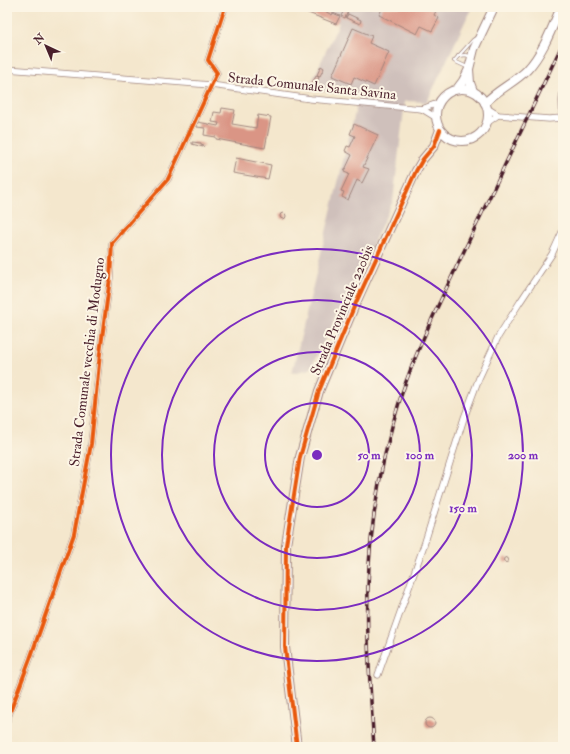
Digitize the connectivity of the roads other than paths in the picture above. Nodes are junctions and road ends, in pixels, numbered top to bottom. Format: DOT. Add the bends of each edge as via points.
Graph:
graph roads {
  1 [pos="225,7"];
  2 [pos="494,7"];
  3 [pos="561,7"];
  4 [pos="480,36"];
  5 [pos="457,56"];
  6 [pos="471,57"];
  7 [pos="469,68"];
  8 [pos="7,69"];
  9 [pos="211,85"];
  10 [pos="563,87"];
  11 [pos="457,89"];
  12 [pos="473,91"];
  13 [pos="438,103"];
  14 [pos="486,105"];
  15 [pos="422,108"];
  16 [pos="498,115"];
  17 [pos="435,117"];
  18 [pos="562,118"];
  19 [pos="487,123"];
  20 [pos="563,125"];
  21 [pos="440,130"];
  22 [pos="449,138"];
  23 [pos="434,146"];
  24 [pos="563,230"];
  25 [pos="378,675"];
  26 [pos="7,720"];
  27 [pos="297,747"];
  1 -- 9 [label="street, Strada Comunale vecchia di Modugno" via="208,60 216,73"];
  2 -- 4 [label="street"];
  3 -- 14 [label="street" via="541,49 528,69 493,94"];
  4 -- 5 [label="lane"];
  4 -- 6 [label="street"];
  5 -- 6 [label="lane"];
  5 -- 7 [label="lane" via="454,61"];
  6 -- 7 [label="street"];
  7 -- 11 [label="street"];
  7 -- 12 [label="street"];
  8 -- 9 [label="street, Strada Comunale Santa Savina"];
  9 -- 15 [label="street, Strada Comunale Santa Savina" via="310,99"];
  9 -- 26 [label="street, Strada Comunale vecchia di Modugno" via="168,179 112,243 91,444 74,534"];
  10 -- 18 [label="street"];
  11 -- 12 [label="street"];
  11 -- 13 [label="street" via="443,96"];
  12 -- 14 [label="street"];
  13 -- 15 [label="street, Strada Comunale Santa Savina"];
  13 -- 17 [label="street"];
  14 -- 16 [label="street"];
  14 -- 19 [label="street"];
  15 -- 17 [label="street"];
  16 -- 18 [label="street"];
  16 -- 19 [label="street"];
  17 -- 21 [label="street"];
  18 -- 20 [label="street"];
  19 -- 22 [label="street" via="484,130 472,139 456,141"];
  21 -- 22 [label="street"];
  21 -- 23 [label="street, Strada Provinciale 220bis"];
  22 -- 23 [label="street, Strada Provinciale 220bis"];
  23 -- 27 [label="street, Strada Provinciale 220bis" via="416,171 354,307 319,391 300,456 286,545 285,647"];
  24 -- 25 [label="street" via="552,254 498,337 479,378"];
}
